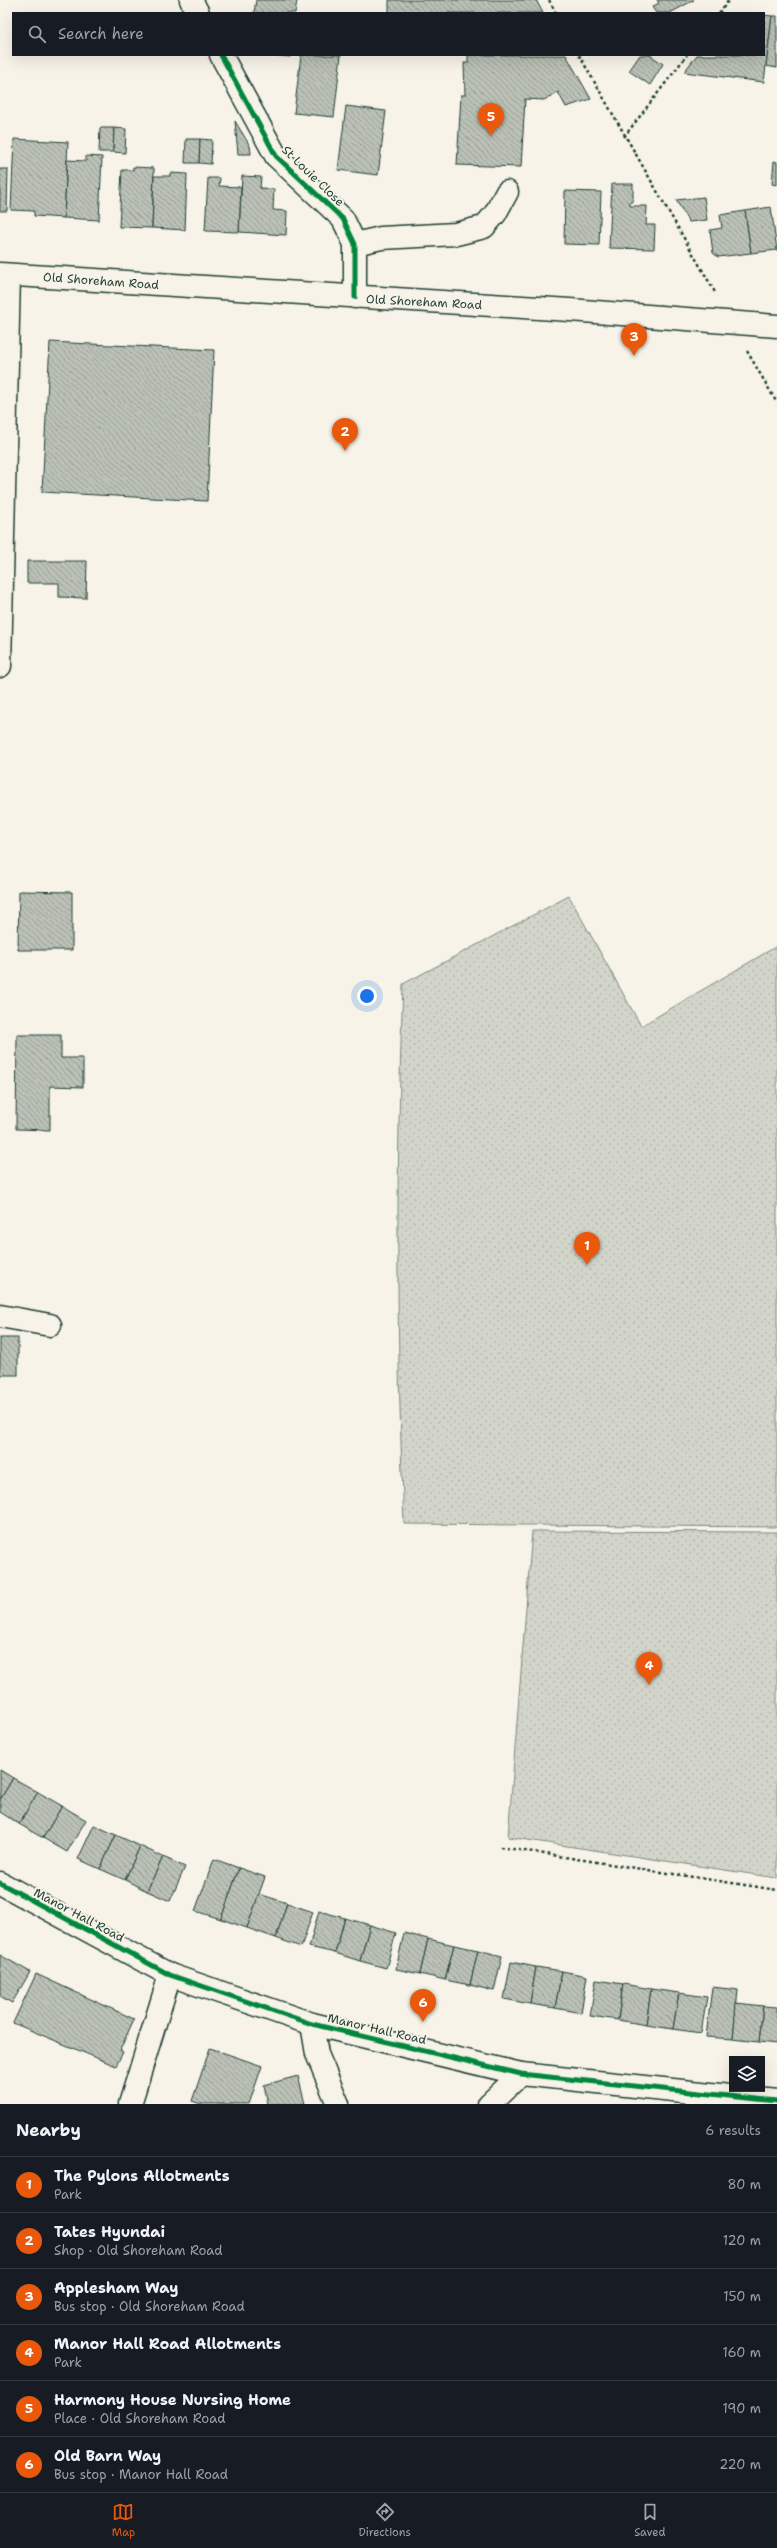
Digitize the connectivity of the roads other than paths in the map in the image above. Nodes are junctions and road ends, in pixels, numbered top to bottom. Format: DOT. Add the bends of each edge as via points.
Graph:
graph roads {
  1 [pos="191,0"];
  2 [pos="197,12"];
  3 [pos="222,56"];
  4 [pos="507,192"];
  5 [pos="355,244"];
  6 [pos="4,274"];
  7 [pos="355,297"];
  8 [pos="777,326"];
  9 [pos="0,666"];
  10 [pos="0,1316"];
  11 [pos="50,1324"];
  12 [pos="0,1884"];
  13 [pos="170,1975"];
  14 [pos="312,2024"];
  15 [pos="521,2074"];
  16 [pos="777,2101"];
  17 [pos="130,2104"];
  18 [pos="338,2104"];
  19 [pos="490,2104"];
  1 -- 2 [label="street"];
  3 -- 5 [label="street, St Louie Close" via="276,156 343,219"];
  4 -- 5 [label="street" via="484,227 456,234 388,237"];
  5 -- 7 [label="street, St Louie Close"];
  6 -- 7 [label="street, Old Shoreham Road"];
  6 -- 9 [label="street"];
  7 -- 8 [label="street, Old Shoreham Road"];
  10 -- 11 [label="street"];
  12 -- 13 [label="street, Manor Hall Road"];
  13 -- 14 [label="street, Manor Hall Road"];
  13 -- 17 [label="street"];
  14 -- 15 [label="street, Manor Hall Road"];
  14 -- 18 [label="street, Manor Hall Road" via="318,2054"];
  15 -- 16 [label="street, Manor Hall Road"];
  15 -- 19 [label="street"];
}
